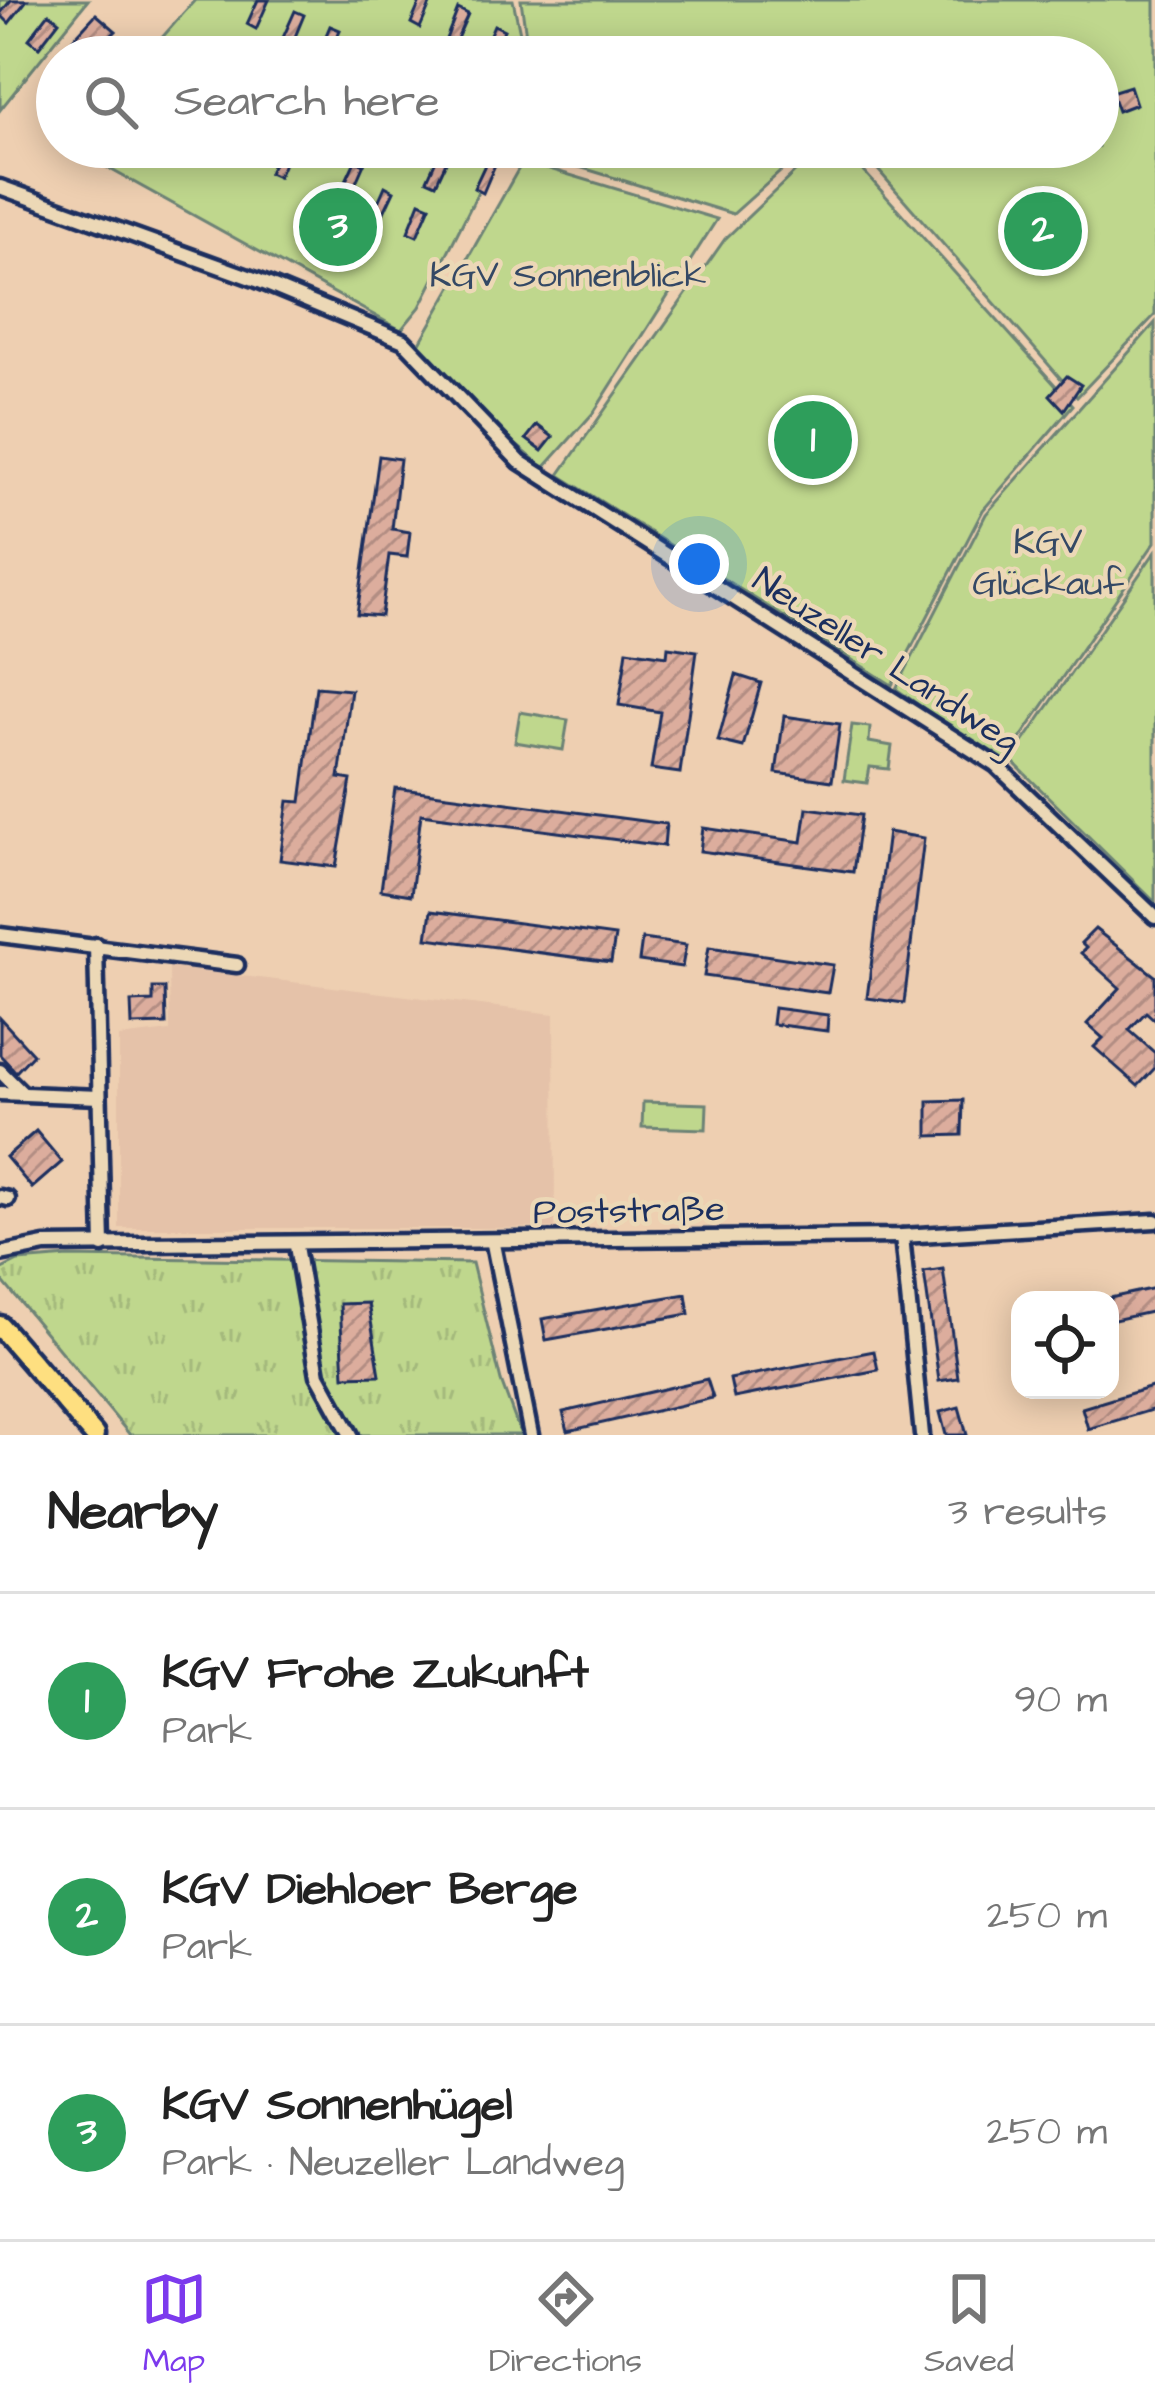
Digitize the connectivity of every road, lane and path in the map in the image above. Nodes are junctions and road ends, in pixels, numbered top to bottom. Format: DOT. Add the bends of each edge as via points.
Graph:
graph roads {
  1 [pos="0,187"];
  2 [pos="1155,916"];
  3 [pos="0,934"];
  4 [pos="95,944"];
  5 [pos="237,965"];
  6 [pos="0,1071"];
  7 [pos="0,1093"];
  8 [pos="22,1093"];
  9 [pos="99,1096"];
  10 [pos="1155,1221"];
  11 [pos="902,1236"];
  12 [pos="493,1244"];
  13 [pos="103,1246"];
  14 [pos="296,1246"];
  15 [pos="0,1254"];
  16 [pos="0,1326"];
  17 [pos="94,1435"];
  18 [pos="351,1435"];
  19 [pos="531,1435"];
  20 [pos="922,1435"];
  1 -- 2 [label="street, Neuzeller Landweg" via="404,340 520,462 980,753"];
  3 -- 4 [label="street"];
  4 -- 5 [label="street"];
  4 -- 9 [label="street"];
  6 -- 8 [label="street"];
  7 -- 8 [label="street"];
  8 -- 9 [label="street"];
  9 -- 13 [label="street"];
  10 -- 11 [label="street, Poststraße"];
  11 -- 12 [label="street, Poststraße"];
  11 -- 20 [label="street"];
  12 -- 14 [label="street, Poststraße"];
  12 -- 19 [label="street"];
  13 -- 14 [label="street, Poststraße"];
  13 -- 15 [label="street, Poststraße"];
  14 -- 18 [label="street" via="319,1375"];
  16 -- 17 [label="main road"];
}
